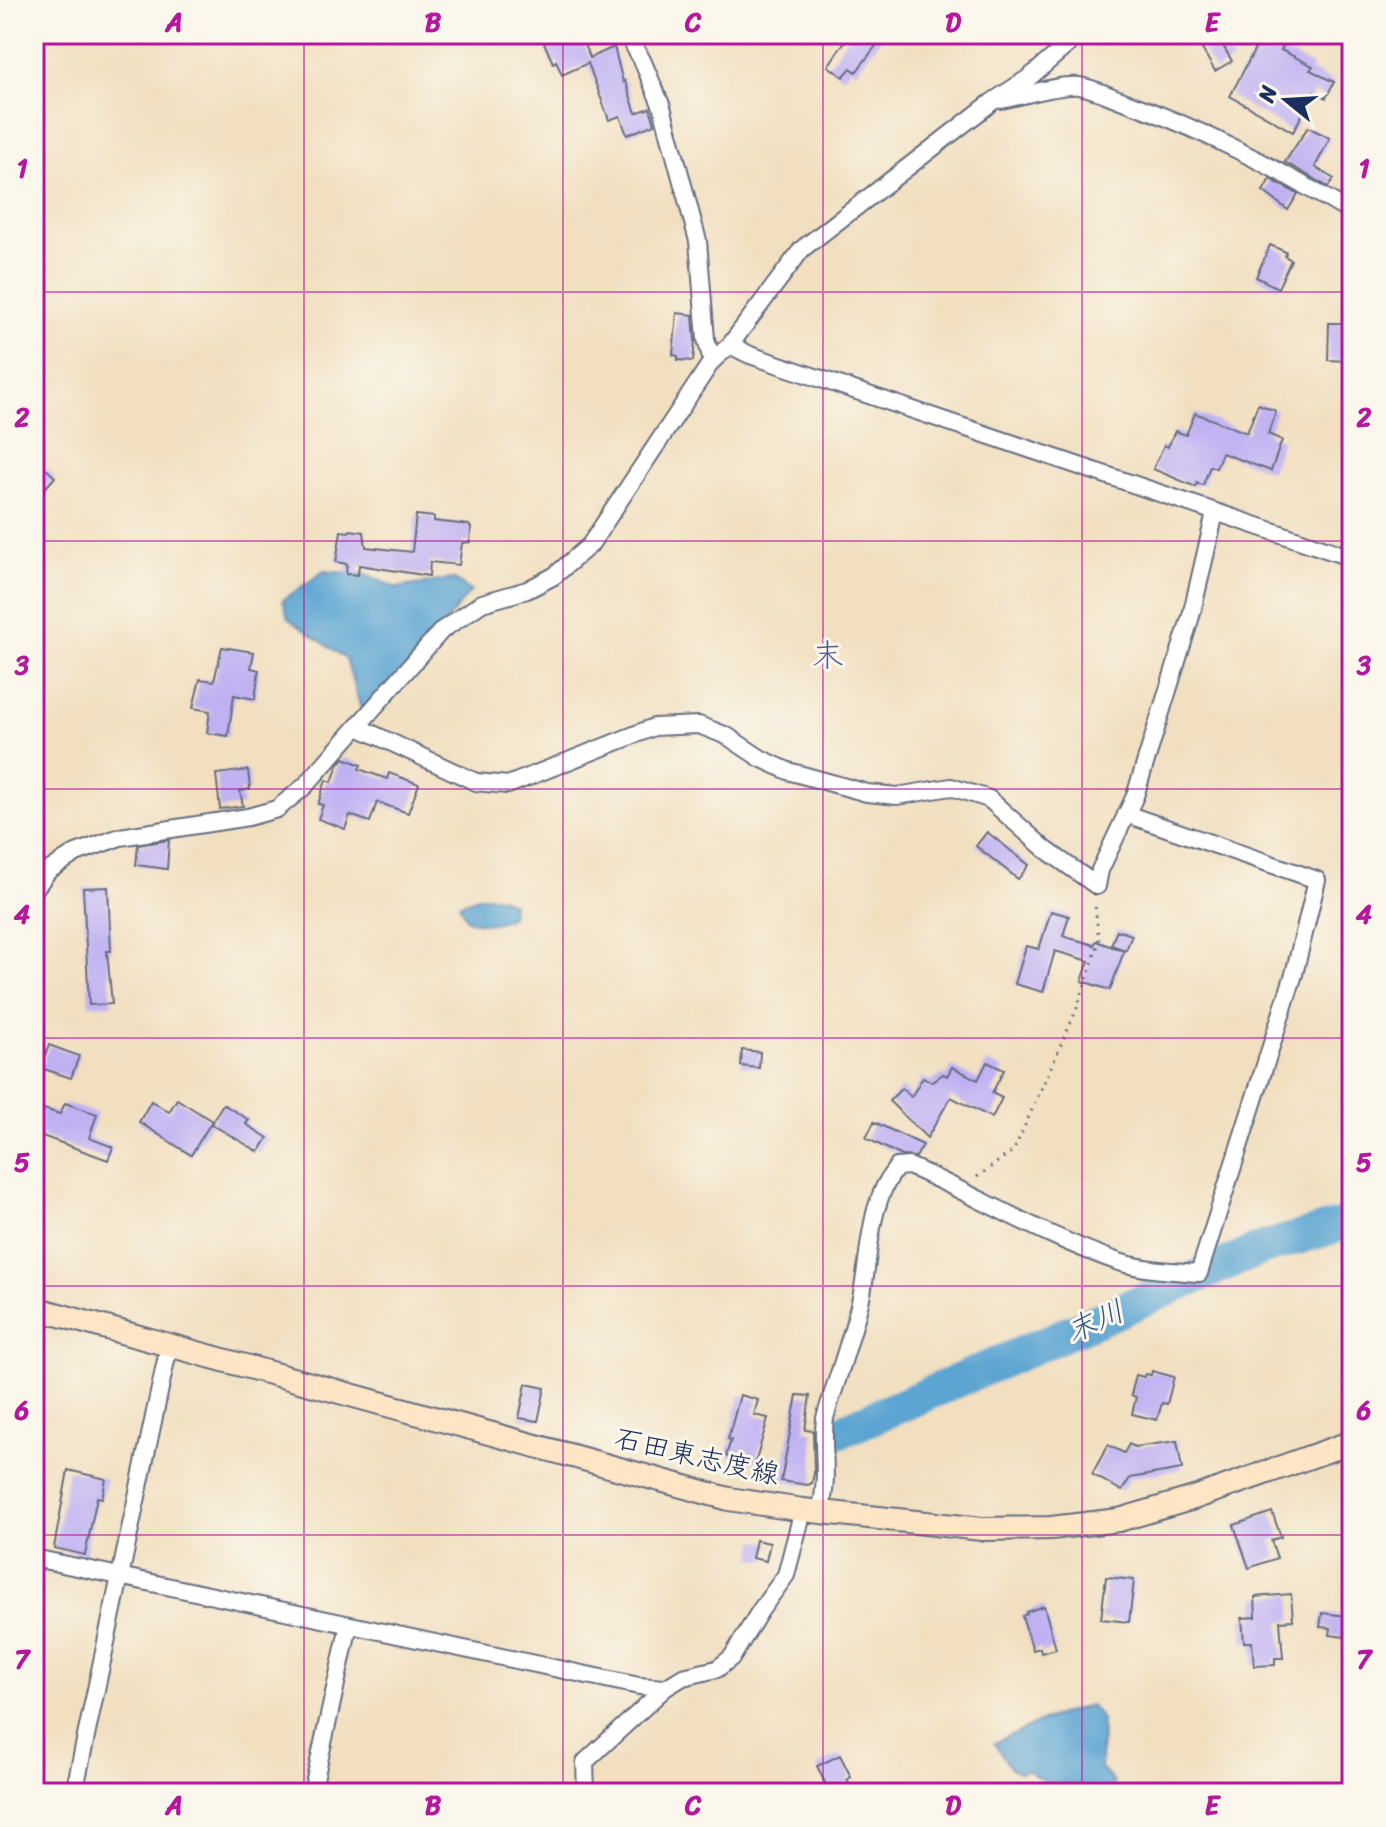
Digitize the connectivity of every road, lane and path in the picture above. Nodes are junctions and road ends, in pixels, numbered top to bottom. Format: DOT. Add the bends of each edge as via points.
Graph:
graph roads {
  1 [pos="627,34"];
  2 [pos="1080,34"];
  3 [pos="992,102"];
  4 [pos="1352,213"];
  5 [pos="730,345"];
  6 [pos="712,361"];
  7 [pos="1215,513"];
  8 [pos="1352,558"];
  9 [pos="358,727"];
  10 [pos="1126,814"];
  11 [pos="41,867"];
  12 [pos="1097,886"];
  13 [pos="34,890"];
  14 [pos="961,1189"];
  15 [pos="34,1308"];
  16 [pos="169,1346"];
  17 [pos="1352,1442"];
  18 [pos="812,1510"];
  19 [pos="34,1558"];
  20 [pos="120,1575"];
  21 [pos="349,1625"];
  22 [pos="665,1688"];
  23 [pos="74,1793"];
  24 [pos="312,1793"];
  25 [pos="586,1793"];
  1 -- 6 [label="street" via="662,107 698,241"];
  2 -- 3 [label="street"];
  3 -- 4 [label="street" via="1080,86 1268,164"];
  3 -- 5 [label="street" via="802,249"];
  5 -- 6 [label="street"];
  5 -- 7 [label="street"];
  6 -- 9 [label="street" via="590,545 554,576 482,603 454,620"];
  7 -- 8 [label="street"];
  7 -- 10 [label="street" via="1191,616"];
  9 -- 11 [label="street" via="277,809 120,837"];
  9 -- 12 [label="street" via="476,782 508,785 654,727 699,725 788,771 867,793 897,796 951,787 989,799"];
  10 -- 12 [label="street"];
  10 -- 14 [label="street" via="1317,880 1294,974 1199,1273 1121,1262"];
  11 -- 13 [label="street"];
  12 -- 14 [label="path" via="1099,942 1064,1039 1014,1150"];
  14 -- 18 [label="street" via="909,1166 897,1167 890,1176 872,1223 861,1298 825,1418 827,1488"];
  15 -- 16 [label="main road, 石田東志度線"];
  16 -- 18 [label="main road, 石田東志度線" via="729,1499"];
  16 -- 20 [label="street"];
  17 -- 18 [label="main road, 石田東志度線" via="1119,1520 982,1529"];
  18 -- 22 [label="street" via="786,1575 732,1657 717,1669 683,1677"];
  19 -- 20 [label="street"];
  20 -- 21 [label="street"];
  20 -- 23 [label="street"];
  21 -- 22 [label="street"];
  21 -- 24 [label="street"];
  22 -- 25 [label="street" via="585,1762"];
}
